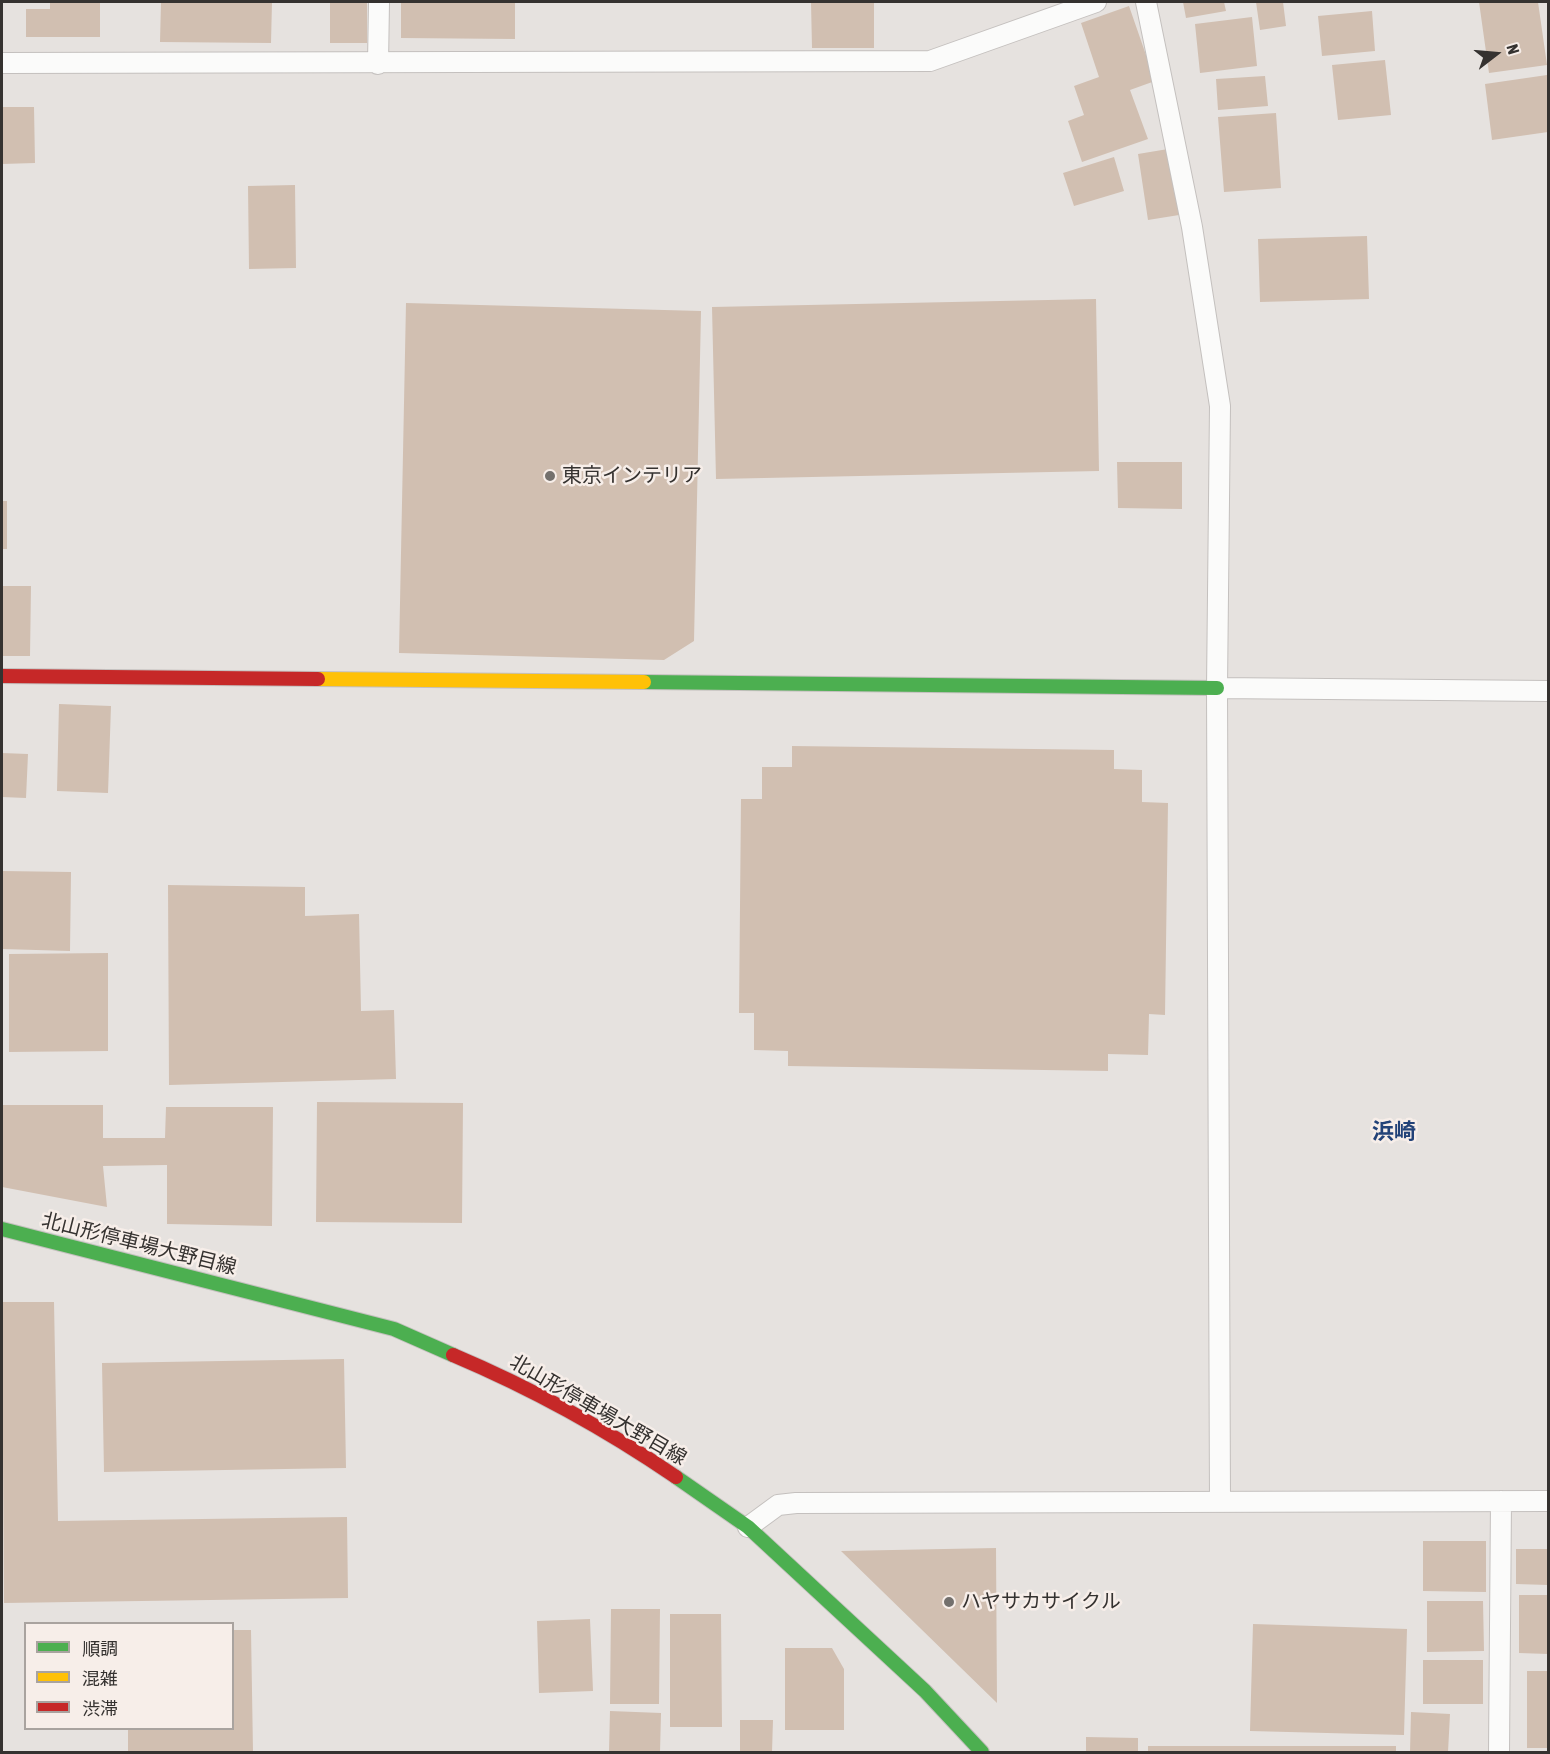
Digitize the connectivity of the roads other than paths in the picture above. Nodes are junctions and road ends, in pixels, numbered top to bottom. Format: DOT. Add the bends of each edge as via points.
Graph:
graph roads {
  1 [pos="379,2"];
  2 [pos="1096,2"];
  3 [pos="1146,2"];
  4 [pos="2,63"];
  5 [pos="378,64"];
  6 [pos="2,676"];
  7 [pos="1217,688"];
  8 [pos="1548,691"];
  9 [pos="2,1229"];
  10 [pos="1501,1501"];
  11 [pos="1220,1502"];
  12 [pos="1548,1502"];
  13 [pos="748,1527"];
  14 [pos="982,1752"];
  15 [pos="1499,1752"];
  1 -- 5 [label="lane"];
  2 -- 5 [label="lane" via="930,61"];
  3 -- 7 [label="lane" via="1192,227 1220,406"];
  4 -- 5 [label="lane"];
  6 -- 7 [label="street"];
  7 -- 8 [label="lane"];
  7 -- 11 [label="lane"];
  9 -- 13 [label="street, 北山形停車場大野目線" via="394,1329 522,1384 647,1458"];
  10 -- 11 [label="lane"];
  10 -- 12 [label="lane"];
  10 -- 15 [label="lane"];
  11 -- 13 [label="lane" via="796,1503 778,1505"];
  13 -- 14 [label="street, 北山形停車場大野目線" via="925,1691"];
}
